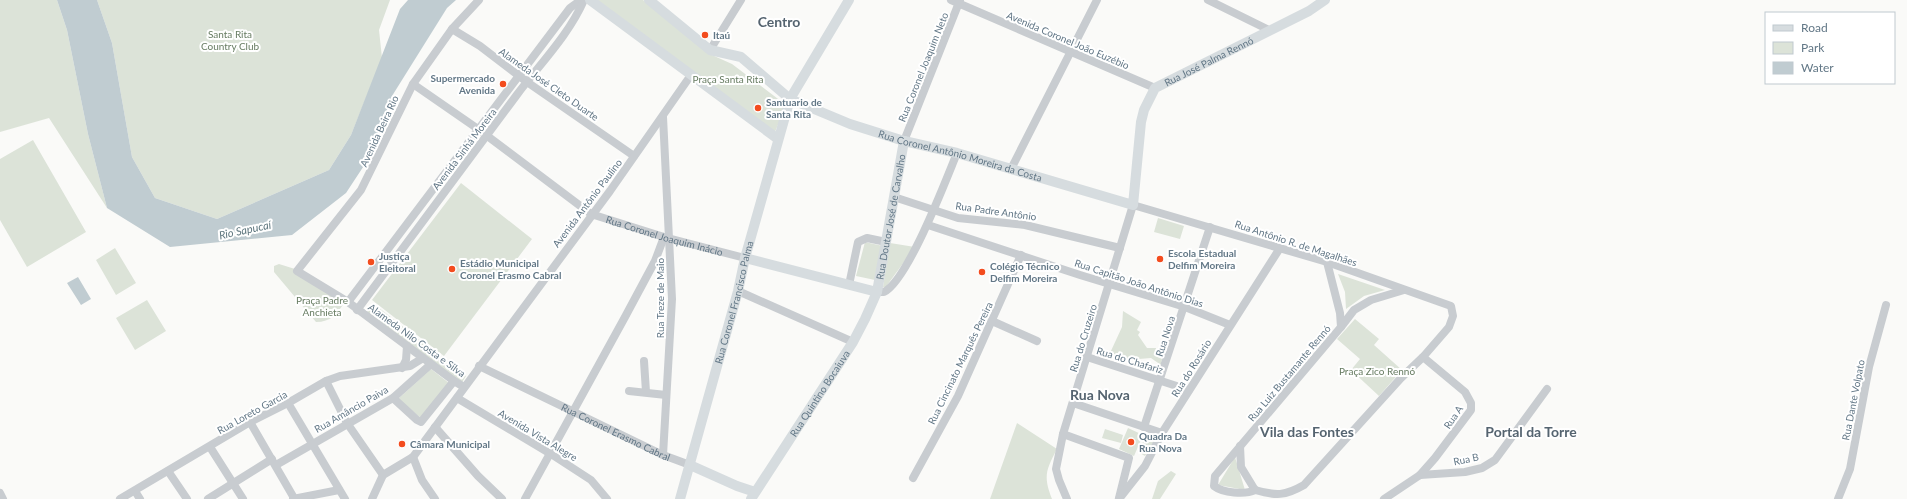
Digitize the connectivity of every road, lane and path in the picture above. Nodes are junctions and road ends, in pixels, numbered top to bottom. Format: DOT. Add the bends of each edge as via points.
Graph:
graph roads {
  1 [pos="479,0"];
  2 [pos="582,0"];
  3 [pos="590,0"];
  4 [pos="650,0"];
  5 [pos="741,0"];
  6 [pos="849,0"];
  7 [pos="1097,0"];
  8 [pos="1208,0"];
  9 [pos="1325,0"];
  10 [pos="957,1"];
  11 [pos="452,28"];
  12 [pos="1269,30"];
  13 [pos="710,50"];
  14 [pos="1071,52"];
  15 [pos="519,75"];
  16 [pos="691,75"];
  17 [pos="527,82"];
  18 [pos="413,84"];
  19 [pos="1155,88"];
  20 [pos="790,99"];
  21 [pos="663,117"];
  22 [pos="478,129"];
  23 [pos="486,136"];
  24 [pos="778,139"];
  25 [pos="904,141"];
  26 [pos="957,153"];
  27 [pos="634,156"];
  28 [pos="1011,169"];
  29 [pos="444,174"];
  30 [pos="452,180"];
  31 [pos="894,197"];
  32 [pos="1133,205"];
  33 [pos="933,209"];
  34 [pos="591,214"];
  35 [pos="928,225"];
  36 [pos="1210,227"];
  37 [pos="667,237"];
  38 [pos="886,242"];
  39 [pos="1120,248"];
  40 [pos="1280,248"];
  41 [pos="1021,255"];
  42 [pos="745,258"];
  43 [pos="1327,262"];
  44 [pos="1110,283"];
  45 [pos="848,284"];
  46 [pos="738,290"];
  47 [pos="1404,290"];
  48 [pos="877,292"];
  49 [pos="348,302"];
  50 [pos="1886,305"];
  51 [pos="1185,307"];
  52 [pos="357,310"];
  53 [pos="992,321"];
  54 [pos="1230,325"];
  55 [pos="1341,327"];
  56 [pos="1037,341"];
  57 [pos="853,342"];
  58 [pos="407,346"];
  59 [pos="1087,357"];
  60 [pos="1423,357"];
  61 [pos="423,358"];
  62 [pos="644,361"];
  63 [pos="431,364"];
  64 [pos="479,366"];
  65 [pos="402,368"];
  66 [pos="1160,380"];
  67 [pos="326,381"];
  68 [pos="454,381"];
  69 [pos="464,387"];
  70 [pos="1546,389"];
  71 [pos="1189,390"];
  72 [pos="629,391"];
  73 [pos="646,392"];
  74 [pos="666,395"];
  75 [pos="393,398"];
  76 [pos="457,398"];
  77 [pos="288,403"];
  78 [pos="1073,403"];
  79 [pos="573,412"];
  80 [pos="250,422"];
  81 [pos="347,423"];
  82 [pos="435,427"];
  83 [pos="1144,428"];
  84 [pos="1162,433"];
  85 [pos="1063,434"];
  86 [pos="312,444"];
  87 [pos="1240,446"];
  88 [pos="210,447"];
  89 [pos="551,454"];
  90 [pos="663,455"];
  91 [pos="412,457"];
  92 [pos="274,462"];
  93 [pos="690,465"];
  94 [pos="168,471"];
  95 [pos="383,475"];
  96 [pos="1420,475"];
  97 [pos="913,478"];
  98 [pos="233,483"];
  99 [pos="339,490"];
  100 [pos="135,491"];
  101 [pos="0,493"];
  102 [pos="1253,494"];
  103 [pos="753,496"];
  104 [pos="294,498"];
  105 [pos="604,498"];
  106 [pos="3,499"];
  107 [pos="120,499"];
  108 [pos="140,499"];
  109 [pos="187,499"];
  110 [pos="208,499"];
  111 [pos="243,499"];
  112 [pos="345,499"];
  113 [pos="372,499"];
  114 [pos="435,499"];
  115 [pos="502,499"];
  116 [pos="525,499"];
  117 [pos="680,499"];
  118 [pos="1067,499"];
  119 [pos="1119,499"];
  120 [pos="1384,499"];
  121 [pos="1838,499"];
  1 -- 11 [label="street, Avenida Beira Rio"];
  2 -- 15 [label="street, Avenida Sinhá Moreira" via="570,8"];
  2 -- 17 [label="street, Avenida Sinhá Moreira" via="578,14"];
  3 -- 16 [label="main road"];
  4 -- 13 [label="main road"];
  5 -- 13 [label="street"];
  6 -- 20 [label="main road"];
  7 -- 14 [label="street"];
  8 -- 12 [label="street"];
  9 -- 12 [label="main road, Rua José Palma Rennó" via="1309,11"];
  10 -- 14 [label="street, Avenida Coronel João Euzébio"];
  10 -- 25 [label="street, Rua Coronel Joaquim Neto"];
  11 -- 15 [label="street, Alameda José Cleto Duarte"];
  11 -- 18 [label="street, Avenida Beira Rio"];
  12 -- 19 [label="main road, Rua José Palma Rennó"];
  13 -- 20 [label="main road, Rua Coronel Antônio Moreira da Costa" via="741,57"];
  14 -- 19 [label="street, Avenida Coronel João Euzébio"];
  14 -- 28 [label="street"];
  15 -- 17 [label="street, Alameda José Cleto Duarte"];
  15 -- 22 [label="street, Avenida Sinhá Moreira"];
  16 -- 21 [label="street, Avenida Antônio Paulino"];
  16 -- 24 [label="main road"];
  17 -- 23 [label="street, Avenida Sinhá Moreira"];
  17 -- 27 [label="street, Alameda José Cleto Duarte"];
  18 -- 22 [label="street, Rua Coronel Joaquim Inácio"];
  18 -- 49 [label="street, Avenida Beira Rio" via="361,190 298,271"];
  19 -- 32 [label="main road, Rua José Palma Rennó" via="1141,122"];
  20 -- 24 [label="main road"];
  20 -- 25 [label="main road, Rua Coronel Antônio Moreira da Costa" via="850,124"];
  21 -- 27 [label="street, Avenida Antônio Paulino"];
  21 -- 37 [label="street, Rua Treze de Maio"];
  22 -- 23 [label="street, Rua Coronel Joaquim Inácio"];
  22 -- 29 [label="street, Avenida Sinhá Moreira"];
  23 -- 30 [label="street, Avenida Sinhá Moreira"];
  23 -- 34 [label="street, Rua Coronel Joaquim Inácio"];
  24 -- 42 [label="main road, Rua Coronel Francisco Palma"];
  25 -- 26 [label="main road, Rua Coronel Antônio Moreira da Costa"];
  25 -- 31 [label="main road, Rua Doutor José de Carvalho"];
  26 -- 28 [label="main road, Rua Coronel Antônio Moreira da Costa"];
  26 -- 33 [label="street"];
  27 -- 34 [label="street, Avenida Antônio Paulino"];
  28 -- 32 [label="main road, Rua Coronel Antônio Moreira da Costa"];
  29 -- 30 [label="street"];
  29 -- 49 [label="street, Avenida Sinhá Moreira"];
  30 -- 52 [label="street, Avenida Sinhá Moreira"];
  31 -- 33 [label="street, Rua Padre Antônio"];
  31 -- 38 [label="main road, Rua Doutor José de Carvalho"];
  32 -- 36 [label="street, Rua Antônio R. de Magalhães"];
  32 -- 39 [label="street, Rua do Cruzeiro"];
  33 -- 35 [label="street"];
  33 -- 39 [label="street, Rua Padre Antônio" via="958,218 1025,224"];
  34 -- 37 [label="street, Rua Coronel Joaquim Inácio"];
  34 -- 64 [label="street, Avenida Antônio Paulino"];
  35 -- 41 [label="street, Rua Capitão João Antônio Dias"];
  35 -- 48 [label="street" via="896,284 884,292"];
  36 -- 40 [label="street, Rua Antônio R. de Magalhães"];
  36 -- 51 [label="street, Rua Nova"];
  37 -- 42 [label="street, Rua Coronel Joaquim Inácio"];
  37 -- 74 [label="street, Rua Treze de Maio" via="672,299"];
  37 -- 79 [label="street"];
  38 -- 45 [label="street" via="867,238 858,242"];
  38 -- 48 [label="main road, Rua Doutor José de Carvalho"];
  39 -- 44 [label="street, Rua do Cruzeiro"];
  40 -- 43 [label="street, Rua Antônio R. de Magalhães"];
  40 -- 54 [label="street, Rua do Rosário"];
  41 -- 44 [label="street, Rua Capitão João Antônio Dias"];
  41 -- 53 [label="street, Rua Cincinato Marquês Pereira"];
  42 -- 45 [label="main road, Rua Coronel Joaquim Inácio"];
  42 -- 46 [label="main road, Rua Coronel Francisco Palma"];
  43 -- 47 [label="street, Rua Antônio R. de Magalhães"];
  43 -- 55 [label="street, Rua Luiz Bustamante Rennó"];
  44 -- 51 [label="street, Rua Capitão João Antônio Dias"];
  44 -- 59 [label="street, Rua do Cruzeiro"];
  45 -- 48 [label="main road, Rua Coronel Joaquim Inácio"];
  46 -- 57 [label="street"];
  46 -- 93 [label="main road, Rua Coronel Francisco Palma"];
  47 -- 55 [label="street" via="1371,300 1354,310"];
  47 -- 60 [label="street, Rua Antônio R. de Magalhães" via="1450,306 1453,316 1449,327"];
  48 -- 57 [label="main road, Rua Quintino Bocaiuva"];
  49 -- 52 [label="street"];
  50 -- 121 [label="street, Rua Dante Volpato" via="1869,367 1850,468"];
  51 -- 54 [label="street, Rua Capitão João Antônio Dias"];
  51 -- 66 [label="street, Rua Nova"];
  52 -- 58 [label="street, Alameda Nilo Costa e Silva"];
  53 -- 56 [label="street"];
  53 -- 97 [label="street, Rua Cincinato Marquês Pereira" via="958,396"];
  54 -- 71 [label="street, Rua do Rosário"];
  55 -- 87 [label="street, Rua Luiz Bustamante Rennó"];
  57 -- 103 [label="main road, Rua Quintino Bocaiuva"];
  58 -- 61 [label="street, Alameda Nilo Costa e Silva"];
  58 -- 65 [label="street" via="406,360"];
  59 -- 66 [label="street, Rua do Chafariz"];
  59 -- 78 [label="street, Rua do Cruzeiro"];
  60 -- 96 [label="street, Rua A" via="1465,392 1471,403 1471,410"];
  60 -- 102 [label="street" via="1400,378 1304,485 1283,494"];
  61 -- 63 [label="street, Alameda Nilo Costa e Silva"];
  61 -- 65 [label="street, Rua Loreto Garcia"];
  62 -- 73 [label="street"];
  63 -- 68 [label="street, Alameda Nilo Costa e Silva"];
  63 -- 75 [label="street, Rua Amâncio Paiva"];
  64 -- 69 [label="street, Avenida Antônio Paulino"];
  64 -- 79 [label="street, Rua Coronel Erasmo Cabral"];
  65 -- 67 [label="street, Rua Loreto Garcia" via="340,376"];
  66 -- 71 [label="street, Rua do Chafariz"];
  66 -- 83 [label="street, Rua Nova"];
  67 -- 77 [label="street, Rua Loreto Garcia"];
  67 -- 81 [label="street"];
  68 -- 69 [label="street, Alameda Nilo Costa e Silva"];
  68 -- 75 [label="street" via="422,422"];
  69 -- 76 [label="street, Avenida Antônio Paulino"];
  70 -- 96 [label="street, Rua B" via="1495,460 1482,468 1465,472"];
  71 -- 84 [label="street, Rua do Rosário"];
  72 -- 73 [label="street"];
  73 -- 74 [label="street"];
  74 -- 90 [label="street, Rua Treze de Maio"];
  75 -- 81 [label="street, Rua Amâncio Paiva"];
  76 -- 82 [label="street, Avenida Antônio Paulino"];
  76 -- 89 [label="street, Avenida Vista Alegre"];
  77 -- 80 [label="street, Rua Loreto Garcia"];
  77 -- 86 [label="street"];
  78 -- 83 [label="street"];
  78 -- 85 [label="street, Rua do Cruzeiro"];
  79 -- 89 [label="street"];
  79 -- 90 [label="street, Rua Coronel Erasmo Cabral"];
  80 -- 88 [label="street, Rua Loreto Garcia"];
  80 -- 92 [label="street"];
  81 -- 86 [label="street, Rua Amâncio Paiva"];
  81 -- 95 [label="street"];
  82 -- 91 [label="street, Avenida Antônio Paulino"];
  82 -- 115 [label="street"];
  83 -- 84 [label="street"];
  84 -- 119 [label="street, Rua do Rosário" via="1145,466"];
  85 -- 118 [label="street, Rua do Cruzeiro" via="1056,469"];
  85 -- 119 [label="street" via="1129,458"];
  86 -- 92 [label="street, Rua Amâncio Paiva"];
  86 -- 99 [label="street"];
  87 -- 102 [label="street" via="1240,467"];
  87 -- 102 [label="street, Rua Luiz Bustamante Rennó" via="1215,476 1214,486 1219,490"];
  88 -- 94 [label="street, Rua Loreto Garcia"];
  88 -- 98 [label="street"];
  89 -- 105 [label="street, Avenida Vista Alegre" via="591,480"];
  89 -- 116 [label="street"];
  90 -- 93 [label="street, Rua Coronel Erasmo Cabral"];
  91 -- 95 [label="street"];
  91 -- 114 [label="street" via="422,480"];
  92 -- 98 [label="street, Rua Amâncio Paiva"];
  92 -- 104 [label="street"];
  93 -- 103 [label="main road, Rua Coronel Erasmo Cabral"];
  93 -- 117 [label="main road, Rua Coronel Francisco Palma"];
  94 -- 100 [label="street, Rua Loreto Garcia"];
  94 -- 109 [label="street"];
  95 -- 113 [label="street"];
  96 -- 120 [label="street, Rua B"];
  98 -- 110 [label="street, Rua Amâncio Paiva"];
  98 -- 111 [label="street"];
  99 -- 104 [label="street"];
  99 -- 112 [label="street"];
  100 -- 107 [label="street, Rua Loreto Garcia"];
  100 -- 108 [label="street"];
  101 -- 106 [label="street"];
}
